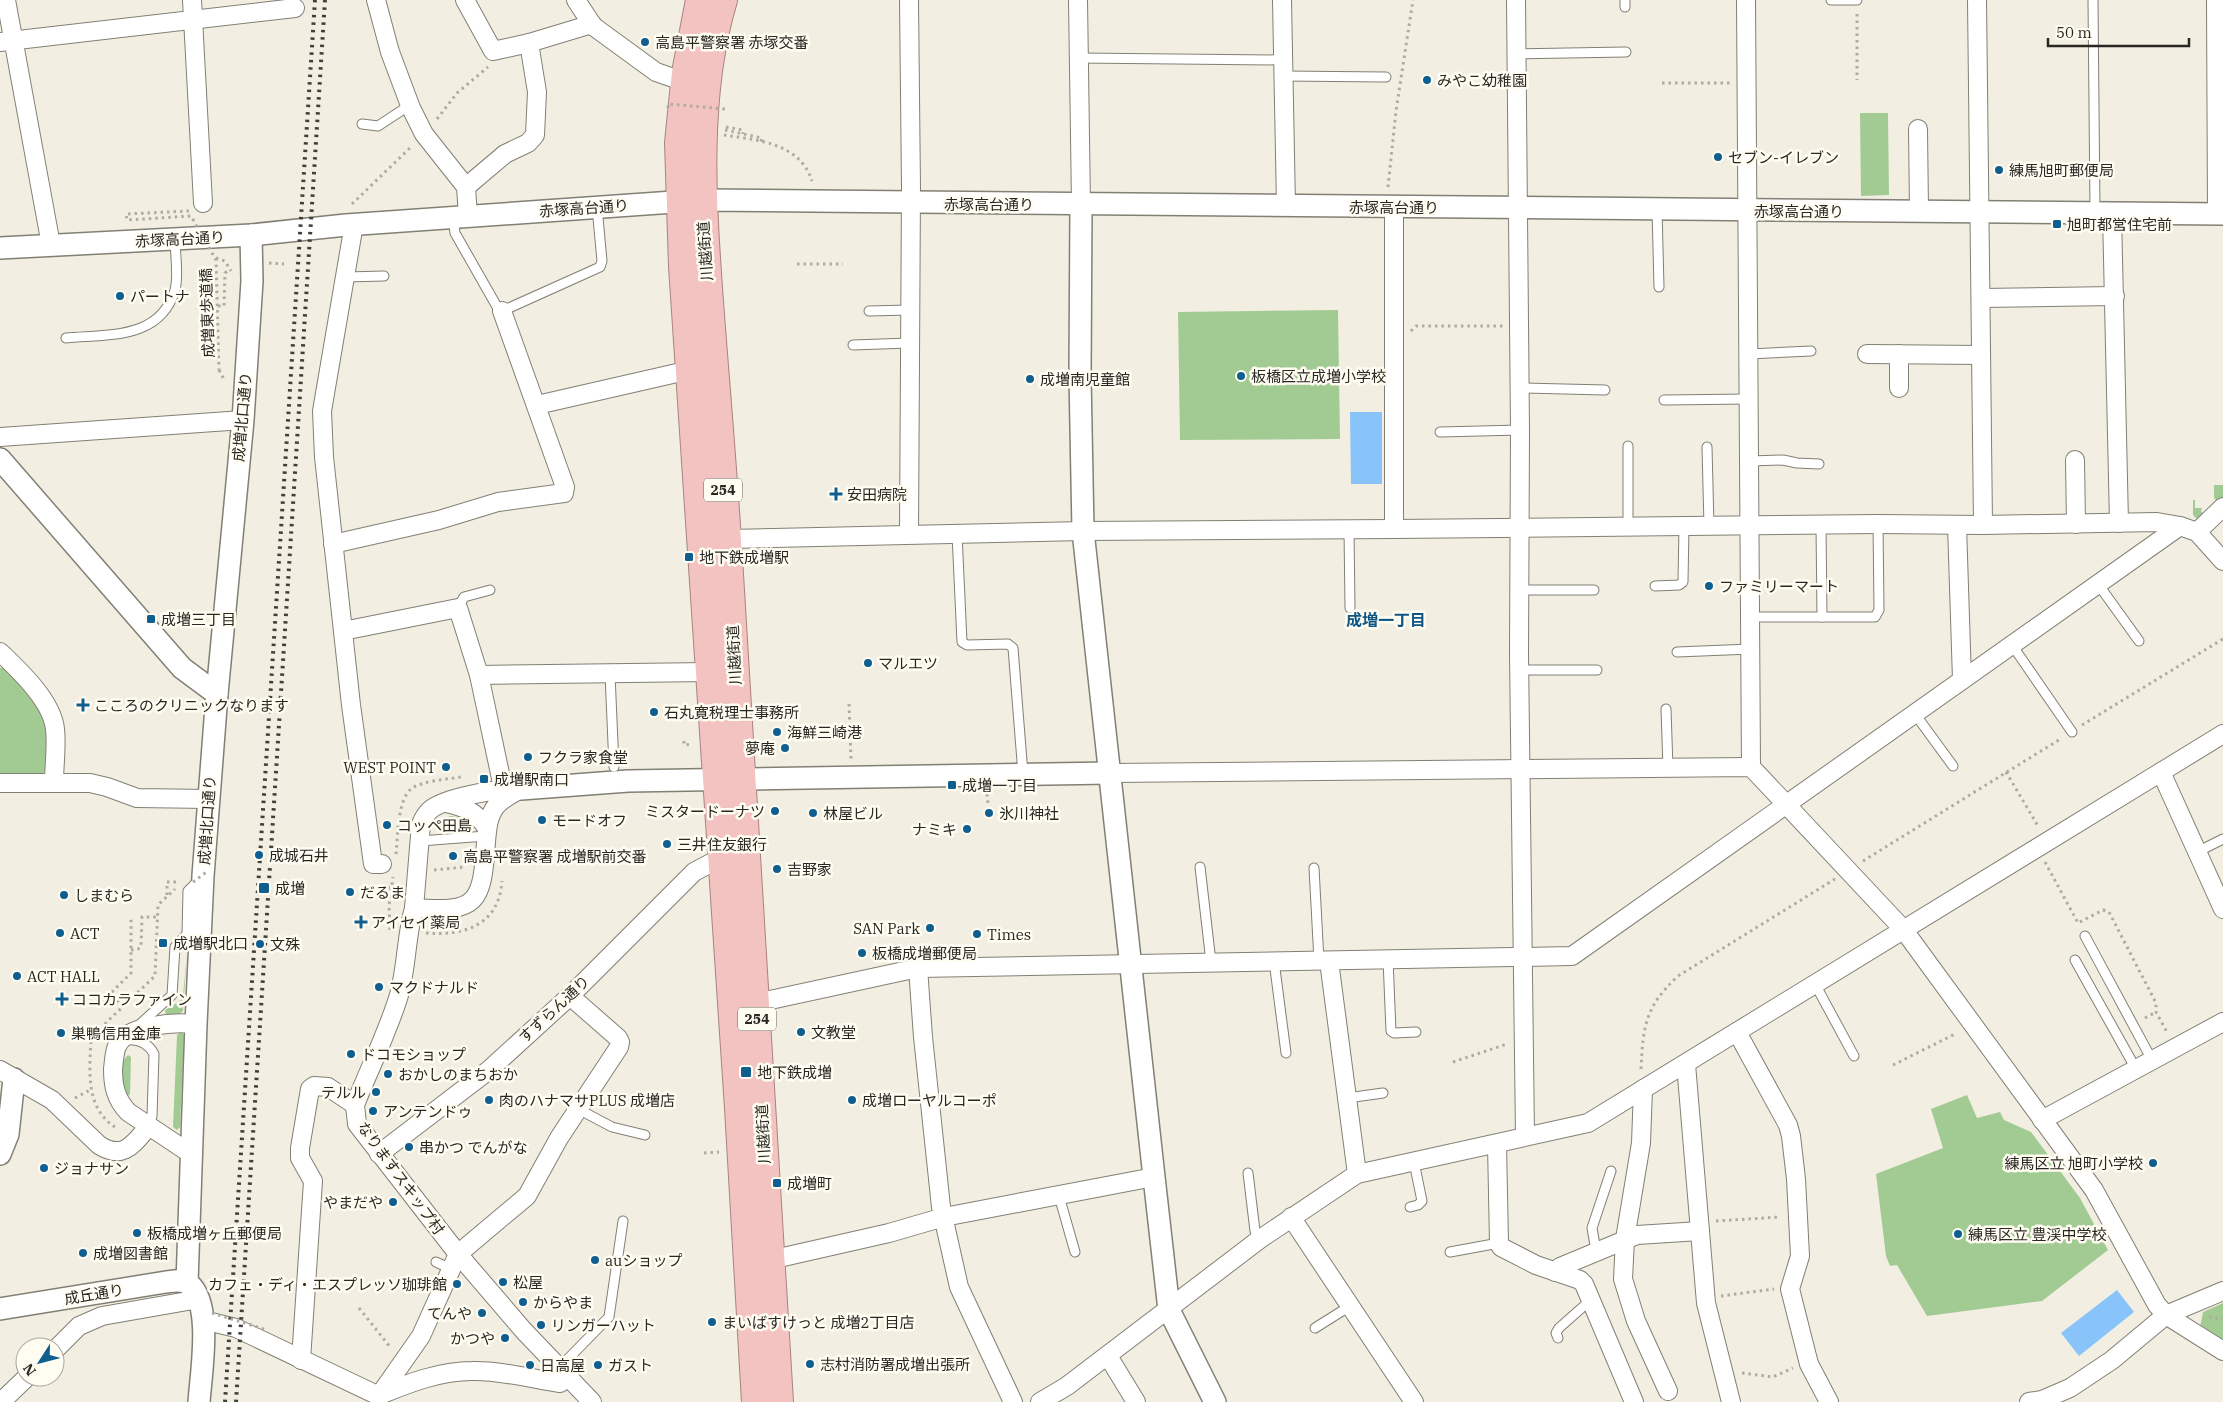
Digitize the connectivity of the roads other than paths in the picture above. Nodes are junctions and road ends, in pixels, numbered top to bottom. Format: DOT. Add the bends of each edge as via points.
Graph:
graph roads {
  1 [pos="6,0"];
  2 [pos="192,0"];
  3 [pos="376,0"];
  4 [pos="465,0"];
  5 [pos="576,0"];
  6 [pos="700,0"];
  7 [pos="723,0"];
  8 [pos="909,0"];
  9 [pos="1078,0"];
  10 [pos="1283,0"];
  11 [pos="1516,0"];
  12 [pos="1746,0"];
  13 [pos="1831,0"];
  14 [pos="1857,0"];
  15 [pos="1977,0"];
  16 [pos="2093,0"];
  17 [pos="2216,0"];
  18 [pos="295,8"];
  19 [pos="193,19"];
  20 [pos="592,24"];
  21 [pos="7,41"];
  22 [pos="529,43"];
  23 [pos="1626,52"];
  24 [pos="1516,54"];
  25 [pos="1079,58"];
  26 [pos="1283,68"];
  27 [pos="1386,77"];
  28 [pos="685,82"];
  29 [pos="410,105"];
  30 [pos="362,124"];
  31 [pos="1918,129"];
  32 [pos="466,187"];
  33 [pos="691,201"];
  34 [pos="910,204"];
  35 [pos="1081,205"];
  36 [pos="1286,206"];
  37 [pos="1394,206"];
  38 [pos="196,207"];
  39 [pos="597,207"];
  40 [pos="1517,208"];
  41 [pos="1657,209"];
  42 [pos="1747,210"];
  43 [pos="1919,211"];
  44 [pos="1980,212"];
  45 [pos="2103,214"];
  46 [pos="2220,214"];
  47 [pos="460,216"];
  48 [pos="354,224"];
  49 [pos="251,235"];
  50 [pos="51,245"];
  51 [pos="0,248"];
  52 [pos="175,249"];
  53 [pos="384,276"];
  54 [pos="346,277"];
  55 [pos="1659,287"];
  56 [pos="2115,296"];
  57 [pos="1980,298"];
  58 [pos="909,310"];
  59 [pos="502,311"];
  60 [pos="869,311"];
  61 [pos="66,338"];
  62 [pos="853,344"];
  63 [pos="909,344"];
  64 [pos="1811,351"];
  65 [pos="1749,354"];
  66 [pos="1867,354"];
  67 [pos="1899,354"];
  68 [pos="1981,355"];
  69 [pos="690,370"];
  70 [pos="1519,388"];
  71 [pos="1899,388"];
  72 [pos="1605,390"];
  73 [pos="1748,399"];
  74 [pos="1664,400"];
  75 [pos="537,406"];
  76 [pos="233,421"];
  77 [pos="1520,430"];
  78 [pos="1440,432"];
  79 [pos="0,437"];
  80 [pos="1628,446"];
  81 [pos="1707,447"];
  82 [pos="0,459"];
  83 [pos="2075,460"];
  84 [pos="1750,461"];
  85 [pos="1820,464"];
  86 [pos="2223,507"];
  87 [pos="2119,523"];
  88 [pos="1878,524"];
  89 [pos="2076,524"];
  90 [pos="1628,525"];
  91 [pos="1821,525"];
  92 [pos="1957,525"];
  93 [pos="1684,526"];
  94 [pos="1709,526"];
  95 [pos="1750,526"];
  96 [pos="1983,526"];
  97 [pos="2180,526"];
  98 [pos="1518,527"];
  99 [pos="1349,530"];
  100 [pos="1394,530"];
  101 [pos="1083,531"];
  102 [pos="2197,532"];
  103 [pos="909,533"];
  104 [pos="957,534"];
  105 [pos="727,539"];
  106 [pos="333,544"];
  107 [pos="2223,561"];
  108 [pos="2098,584"];
  109 [pos="1655,586"];
  110 [pos="490,590"];
  111 [pos="1518,590"];
  112 [pos="1594,590"];
  113 [pos="458,608"];
  114 [pos="1350,608"];
  115 [pos="1822,617"];
  116 [pos="1751,618"];
  117 [pos="343,632"];
  118 [pos="2139,641"];
  119 [pos="2012,645"];
  120 [pos="1751,650"];
  121 [pos="0,652"];
  122 [pos="1677,652"];
  123 [pos="1520,670"];
  124 [pos="1597,670"];
  125 [pos="709,672"];
  126 [pos="610,674"];
  127 [pos="479,675"];
  128 [pos="1962,680"];
  129 [pos="217,694"];
  130 [pos="1666,709"];
  131 [pos="1915,714"];
  132 [pos="2072,732"];
  133 [pos="2223,734"];
  134 [pos="1953,766"];
  135 [pos="614,767"];
  136 [pos="1751,767"];
  137 [pos="1521,768"];
  138 [pos="1668,768"];
  139 [pos="2161,772"];
  140 [pos="1110,773"];
  141 [pos="1023,775"];
  142 [pos="729,779"];
  143 [pos="0,783"];
  144 [pos="54,783"];
  145 [pos="510,791"];
  146 [pos="208,799"];
  147 [pos="446,803"];
  148 [pos="1785,805"];
  149 [pos="487,832"];
  150 [pos="2223,839"];
  151 [pos="420,841"];
  152 [pos="2197,852"];
  153 [pos="722,857"];
  154 [pos="388,865"];
  155 [pos="1200,867"];
  156 [pos="1314,868"];
  157 [pos="197,877"];
  158 [pos="414,908"];
  159 [pos="2223,909"];
  160 [pos="201,918"];
  161 [pos="1903,929"];
  162 [pos="187,934"];
  163 [pos="2085,936"];
  164 [pos="1523,956"];
  165 [pos="1388,959"];
  166 [pos="2075,960"];
  167 [pos="1274,961"];
  168 [pos="1324,961"];
  169 [pos="1210,962"];
  170 [pos="1132,963"];
  171 [pos="918,968"];
  172 [pos="1815,984"];
  173 [pos="570,996"];
  174 [pos="756,1003"];
  175 [pos="2223,1022"];
  176 [pos="196,1024"];
  177 [pos="1416,1032"];
  178 [pos="1737,1032"];
  179 [pos="125,1038"];
  180 [pos="1286,1054"];
  181 [pos="1854,1056"];
  182 [pos="2152,1060"];
  183 [pos="1686,1064"];
  184 [pos="2136,1069"];
  185 [pos="7,1075"];
  186 [pos="1643,1089"];
  187 [pos="1383,1093"];
  188 [pos="1347,1098"];
  189 [pos="355,1105"];
  190 [pos="578,1109"];
  191 [pos="2042,1120"];
  192 [pos="148,1126"];
  193 [pos="645,1135"];
  194 [pos="1525,1136"];
  195 [pos="1498,1144"];
  196 [pos="0,1154"];
  197 [pos="191,1154"];
  198 [pos="379,1154"];
  199 [pos="1414,1162"];
  200 [pos="1611,1171"];
  201 [pos="1248,1173"];
  202 [pos="1357,1174"];
  203 [pos="1154,1178"];
  204 [pos="1059,1196"];
  205 [pos="1410,1207"];
  206 [pos="944,1217"];
  207 [pos="1291,1217"];
  208 [pos="623,1221"];
  209 [pos="1699,1226"];
  210 [pos="1260,1239"];
  211 [pos="1625,1239"];
  212 [pos="1498,1243"];
  213 [pos="1075,1252"];
  214 [pos="1450,1252"];
  215 [pos="1596,1252"];
  216 [pos="770,1260"];
  217 [pos="448,1262"];
  218 [pos="1555,1272"];
  219 [pos="2223,1291"];
  220 [pos="1592,1302"];
  221 [pos="200,1304"];
  222 [pos="1350,1306"];
  223 [pos="0,1309"];
  224 [pos="1169,1310"];
  225 [pos="2166,1316"];
  226 [pos="1315,1328"];
  227 [pos="1558,1338"];
  228 [pos="65,1340"];
  229 [pos="2223,1350"];
  230 [pos="1108,1356"];
  231 [pos="301,1360"];
  232 [pos="563,1373"];
  233 [pos="17,1387"];
  234 [pos="1668,1390"];
  235 [pos="379,1399"];
  236 [pos="1,1402"];
  237 [pos="199,1402"];
  238 [pos="592,1402"];
  239 [pos="756,1402"];
  240 [pos="779,1402"];
  241 [pos="1013,1402"];
  242 [pos="1040,1402"];
  243 [pos="1136,1402"];
  244 [pos="1215,1402"];
  245 [pos="1414,1402"];
  246 [pos="1634,1402"];
  247 [pos="1732,1402"];
  248 [pos="1829,1402"];
  249 [pos="2029,1402"];
  1 -- 21 [label="street"];
  2 -- 19 [label="street"];
  3 -- 29 [label="street" via="390,52"];
  4 -- 22 [label="street" via="493,51"];
  5 -- 20 [label="street"];
  6 -- 28 [label="highway, 川越街道 / 254"];
  7 -- 33 [label="highway, 川越街道 / 254" via="715,27"];
  8 -- 34 [label="street"];
  9 -- 25 [label="street"];
  10 -- 26 [label="street"];
  11 -- 24 [label="street"];
  12 -- 42 [label="street"];
  13 -- 14 [label="lane"];
  15 -- 44 [label="street"];
  16 -- 45 [label="lane"];
  17 -- 46 [label="street"];
  18 -- 19 [label="street"];
  19 -- 21 [label="street"];
  19 -- 38 [label="street"];
  20 -- 22 [label="street"];
  20 -- 28 [label="street" via="656,72"];
  21 -- 50 [label="street"];
  22 -- 32 [label="street" via="537,92 535,135 528,143 505,154"];
  23 -- 24 [label="lane"];
  24 -- 40 [label="street"];
  25 -- 26 [label="lane"];
  25 -- 35 [label="street"];
  26 -- 27 [label="lane"];
  26 -- 36 [label="street"];
  28 -- 33 [label="highway, 川越街道 / 254" via="679,143"];
  29 -- 30 [label="lane" via="378,126"];
  29 -- 32 [label="street" via="424,134"];
  31 -- 43 [label="street"];
  32 -- 47 [label="street"];
  33 -- 34 [label="street, 赤塚高台通り"];
  33 -- 39 [label="street, 赤塚高台通り"];
  33 -- 69 [label="highway, 川越街道 / 254"];
  33 -- 105 [label="highway, 川越街道 / 254"];
  34 -- 35 [label="street, 赤塚高台通り"];
  34 -- 58 [label="street"];
  35 -- 36 [label="street, 赤塚高台通り"];
  35 -- 101 [label="street"];
  36 -- 37 [label="street, 赤塚高台通り"];
  37 -- 40 [label="street, 赤塚高台通り"];
  37 -- 100 [label="street"];
  39 -- 47 [label="street, 赤塚高台通り"];
  39 -- 59 [label="lane" via="600,267"];
  40 -- 41 [label="street, 赤塚高台通り"];
  40 -- 70 [label="street"];
  41 -- 42 [label="street, 赤塚高台通り"];
  41 -- 55 [label="lane"];
  42 -- 43 [label="street, 赤塚高台通り"];
  42 -- 65 [label="street"];
  43 -- 44 [label="street, 赤塚高台通り"];
  44 -- 45 [label="street, 赤塚高台通り"];
  44 -- 57 [label="street"];
  45 -- 46 [label="street, 赤塚高台通り"];
  45 -- 56 [label="street"];
  47 -- 48 [label="street, 赤塚高台通り"];
  47 -- 59 [label="lane" via="455,233 499,312"];
  48 -- 49 [label="street, 赤塚高台通り"];
  48 -- 54 [label="street"];
  49 -- 52 [label="street, 赤塚高台通り"];
  49 -- 76 [label="street, 成増北口通り" via="252,281"];
  50 -- 51 [label="street, 赤塚高台通り"];
  50 -- 52 [label="street, 赤塚高台通り"];
  52 -- 61 [label="lane" via="175,288 167,307 148,325 138,330"];
  53 -- 54 [label="lane"];
  54 -- 106 [label="street" via="322,411"];
  56 -- 57 [label="street"];
  56 -- 87 [label="street"];
  57 -- 68 [label="street"];
  58 -- 60 [label="lane"];
  58 -- 63 [label="street"];
  59 -- 75 [label="street"];
  62 -- 63 [label="lane"];
  63 -- 103 [label="street"];
  64 -- 65 [label="lane"];
  65 -- 73 [label="street"];
  66 -- 67 [label="street"];
  67 -- 68 [label="street"];
  67 -- 71 [label="street"];
  68 -- 96 [label="street"];
  69 -- 75 [label="street"];
  69 -- 125 [label="highway, 川越街道 / 254"];
  70 -- 72 [label="lane"];
  70 -- 77 [label="street"];
  73 -- 74 [label="lane"];
  73 -- 84 [label="street"];
  75 -- 106 [label="street" via="566,488 564,493 498,502 440,520"];
  76 -- 79 [label="street"];
  76 -- 129 [label="street, 成増北口通り"];
  77 -- 78 [label="lane"];
  77 -- 98 [label="street"];
  80 -- 90 [label="lane"];
  81 -- 94 [label="lane"];
  82 -- 129 [label="street" via="182,668"];
  83 -- 89 [label="street"];
  84 -- 85 [label="lane"];
  84 -- 95 [label="street"];
  86 -- 102 [label="street"];
  87 -- 89 [label="street"];
  87 -- 97 [label="street" via="2157,522"];
  88 -- 91 [label="street"];
  88 -- 92 [label="street"];
  88 -- 115 [label="lane" via="1878,614 1875,617"];
  89 -- 96 [label="street"];
  90 -- 93 [label="street"];
  90 -- 98 [label="street"];
  91 -- 95 [label="street"];
  91 -- 115 [label="lane"];
  92 -- 96 [label="street"];
  92 -- 128 [label="street"];
  93 -- 94 [label="street"];
  93 -- 109 [label="lane" via="1683,582 1680,586"];
  94 -- 95 [label="street"];
  95 -- 116 [label="street"];
  97 -- 102 [label="street"];
  97 -- 108 [label="street"];
  98 -- 100 [label="street"];
  98 -- 111 [label="street"];
  99 -- 100 [label="street"];
  99 -- 101 [label="street"];
  99 -- 114 [label="lane"];
  101 -- 104 [label="street"];
  101 -- 140 [label="street"];
  102 -- 107 [label="street"];
  103 -- 104 [label="street"];
  103 -- 105 [label="street"];
  104 -- 141 [label="lane" via="962,642 966,645 1008,644 1013,648"];
  105 -- 142 [label="highway, 川越街道 / 254"];
  106 -- 117 [label="street"];
  108 -- 118 [label="lane"];
  108 -- 119 [label="street"];
  110 -- 113 [label="lane" via="464,597"];
  111 -- 112 [label="lane"];
  111 -- 123 [label="street"];
  113 -- 117 [label="street"];
  113 -- 127 [label="street"];
  115 -- 116 [label="lane"];
  116 -- 120 [label="street"];
  117 -- 154 [label="street" via="373,864"];
  119 -- 128 [label="street"];
  119 -- 132 [label="lane"];
  120 -- 122 [label="lane"];
  120 -- 136 [label="street"];
  121 -- 144 [label="street" via="44,700 51,714 55,728"];
  123 -- 124 [label="lane"];
  123 -- 137 [label="street"];
  125 -- 126 [label="street"];
  125 -- 142 [label="highway, 川越街道 / 254"];
  126 -- 127 [label="street"];
  126 -- 135 [label="lane"];
  127 -- 145 [label="street"];
  128 -- 131 [label="street"];
  129 -- 146 [label="street, 成増北口通り"];
  130 -- 138 [label="lane"];
  131 -- 134 [label="lane"];
  131 -- 148 [label="street"];
  133 -- 139 [label="street"];
  136 -- 138 [label="street"];
  136 -- 148 [label="street"];
  137 -- 138 [label="street"];
  137 -- 140 [label="street"];
  137 -- 164 [label="street"];
  139 -- 152 [label="street"];
  139 -- 161 [label="street"];
  140 -- 141 [label="street"];
  140 -- 170 [label="street"];
  141 -- 142 [label="street"];
  142 -- 145 [label="street" via="621,781"];
  142 -- 153 [label="highway, 川越街道 / 254"];
  142 -- 174 [label="highway, 川越街道 / 254"];
  143 -- 144 [label="street"];
  144 -- 146 [label="street" via="96,784 127,796 147,799"];
  145 -- 147 [label="street, なりますスキップ村"];
  145 -- 149 [label="street" via="496,807"];
  146 -- 157 [label="street, 成増北口通り"];
  147 -- 149 [label="street" via="474,812"];
  147 -- 151 [label="street, なりますスキップ村" via="436,806 424,817"];
  148 -- 161 [label="street"];
  148 -- 164 [label="street" via="1572,956"];
  149 -- 151 [label="lane"];
  149 -- 158 [label="street" via="480,891 471,902 451,910"];
  150 -- 152 [label="lane"];
  151 -- 158 [label="street, なりますスキップ村"];
  152 -- 159 [label="street"];
  153 -- 173 [label="street, すずらん通り" via="694,872"];
  153 -- 239 [label="highway, 川越街道 / 254"];
  155 -- 169 [label="lane"];
  156 -- 168 [label="lane"];
  157 -- 160 [label="street, 成増北口通り"];
  157 -- 162 [label="lane" via="188,891"];
  158 -- 189 [label="street, なりますスキップ村" via="398,996"];
  160 -- 162 [label="lane"];
  160 -- 176 [label="street, 成増北口通り"];
  161 -- 172 [label="street"];
  161 -- 191 [label="street"];
  162 -- 179 [label="lane" via="175,947 172,995"];
  163 -- 182 [label="lane"];
  164 -- 165 [label="street"];
  164 -- 194 [label="street"];
  165 -- 168 [label="street"];
  165 -- 177 [label="lane" via="1391,1031"];
  166 -- 184 [label="lane"];
  167 -- 168 [label="street"];
  167 -- 169 [label="street"];
  167 -- 180 [label="lane"];
  168 -- 188 [label="street"];
  169 -- 170 [label="street"];
  170 -- 171 [label="street"];
  170 -- 203 [label="street"];
  171 -- 174 [label="street"];
  171 -- 206 [label="street"];
  172 -- 178 [label="street"];
  172 -- 181 [label="lane"];
  173 -- 190 [label="street" via="620,1042"];
  173 -- 198 [label="street, すずらん通り" via="489,1070"];
  174 -- 216 [label="highway, 川越街道 / 254"];
  175 -- 182 [label="street"];
  176 -- 179 [label="street" via="146,1028"];
  176 -- 197 [label="street, 成増北口通り"];
  178 -- 183 [label="street"];
  178 -- 248 [label="street" via="1790,1131 1800,1256 1791,1286 1808,1361"];
  179 -- 192 [label="street" via="115,1052 115,1092 128,1112"];
  179 -- 192 [label="lane" via="140,1041 154,1054 152,1116"];
  182 -- 184 [label="street"];
  183 -- 186 [label="street"];
  183 -- 209 [label="street"];
  184 -- 191 [label="street"];
  185 -- 192 [label="street" via="59,1105 103,1148 123,1150 135,1142"];
  185 -- 196 [label="street" via="8,1134"];
  186 -- 194 [label="street" via="1588,1124"];
  186 -- 211 [label="street" via="1641,1143"];
  187 -- 188 [label="lane"];
  188 -- 202 [label="street"];
  189 -- 198 [label="street, なりますスキップ村" via="357,1124"];
  189 -- 231 [label="street" via="328,1087 314,1086 310,1089 300,1148 300,1158 313,1181"];
  190 -- 193 [label="lane" via="612,1127"];
  190 -- 217 [label="street" via="526,1196"];
  191 -- 225 [label="street" via="2094,1190 2157,1306"];
  192 -- 197 [label="street"];
  194 -- 195 [label="street"];
  195 -- 199 [label="street"];
  195 -- 212 [label="street"];
  197 -- 221 [label="street, 成増北口通り"];
  198 -- 217 [label="street, なりますスキップ村"];
  199 -- 202 [label="street"];
  199 -- 205 [label="lane" via="1422,1201"];
  200 -- 215 [label="lane" via="1592,1228"];
  201 -- 210 [label="lane" via="1255,1231"];
  202 -- 207 [label="street"];
  203 -- 204 [label="street"];
  203 -- 224 [label="street"];
  204 -- 206 [label="street"];
  204 -- 213 [label="lane"];
  206 -- 216 [label="street"];
  206 -- 241 [label="street" via="959,1287"];
  207 -- 210 [label="street"];
  207 -- 222 [label="street"];
  208 -- 232 [label="lane" via="609,1317"];
  209 -- 211 [label="street"];
  209 -- 247 [label="street" via="1706,1298"];
  210 -- 224 [label="street"];
  211 -- 215 [label="street"];
  211 -- 234 [label="street" via="1624,1279 1636,1321"];
  212 -- 214 [label="lane"];
  212 -- 218 [label="street"];
  215 -- 218 [label="street"];
  216 -- 240 [label="highway, 川越街道 / 254"];
  217 -- 232 [label="street, なりますスキップ村"];
  217 -- 235 [label="street" via="420,1336"];
  218 -- 220 [label="street" via="1582,1282"];
  219 -- 225 [label="street"];
  220 -- 227 [label="lane" via="1559,1328"];
  220 -- 246 [label="street"];
  221 -- 223 [label="street, 成丘通り" via="181,1281"];
  221 -- 228 [label="street" via="102,1316 79,1326"];
  221 -- 231 [label="street" via="230,1326"];
  221 -- 237 [label="street, 成増北口通り"];
  222 -- 226 [label="lane"];
  222 -- 245 [label="street"];
  224 -- 230 [label="street"];
  224 -- 244 [label="street"];
  225 -- 229 [label="street"];
  225 -- 249 [label="street" via="2082,1380 2051,1396"];
  230 -- 242 [label="street"];
  230 -- 243 [label="street"];
  231 -- 235 [label="street"];
  232 -- 235 [label="street" via="560,1383 473,1370 441,1374 407,1384"];
  232 -- 238 [label="street, なりますスキップ村"];
  233 -- 236 [label="street"];
}
